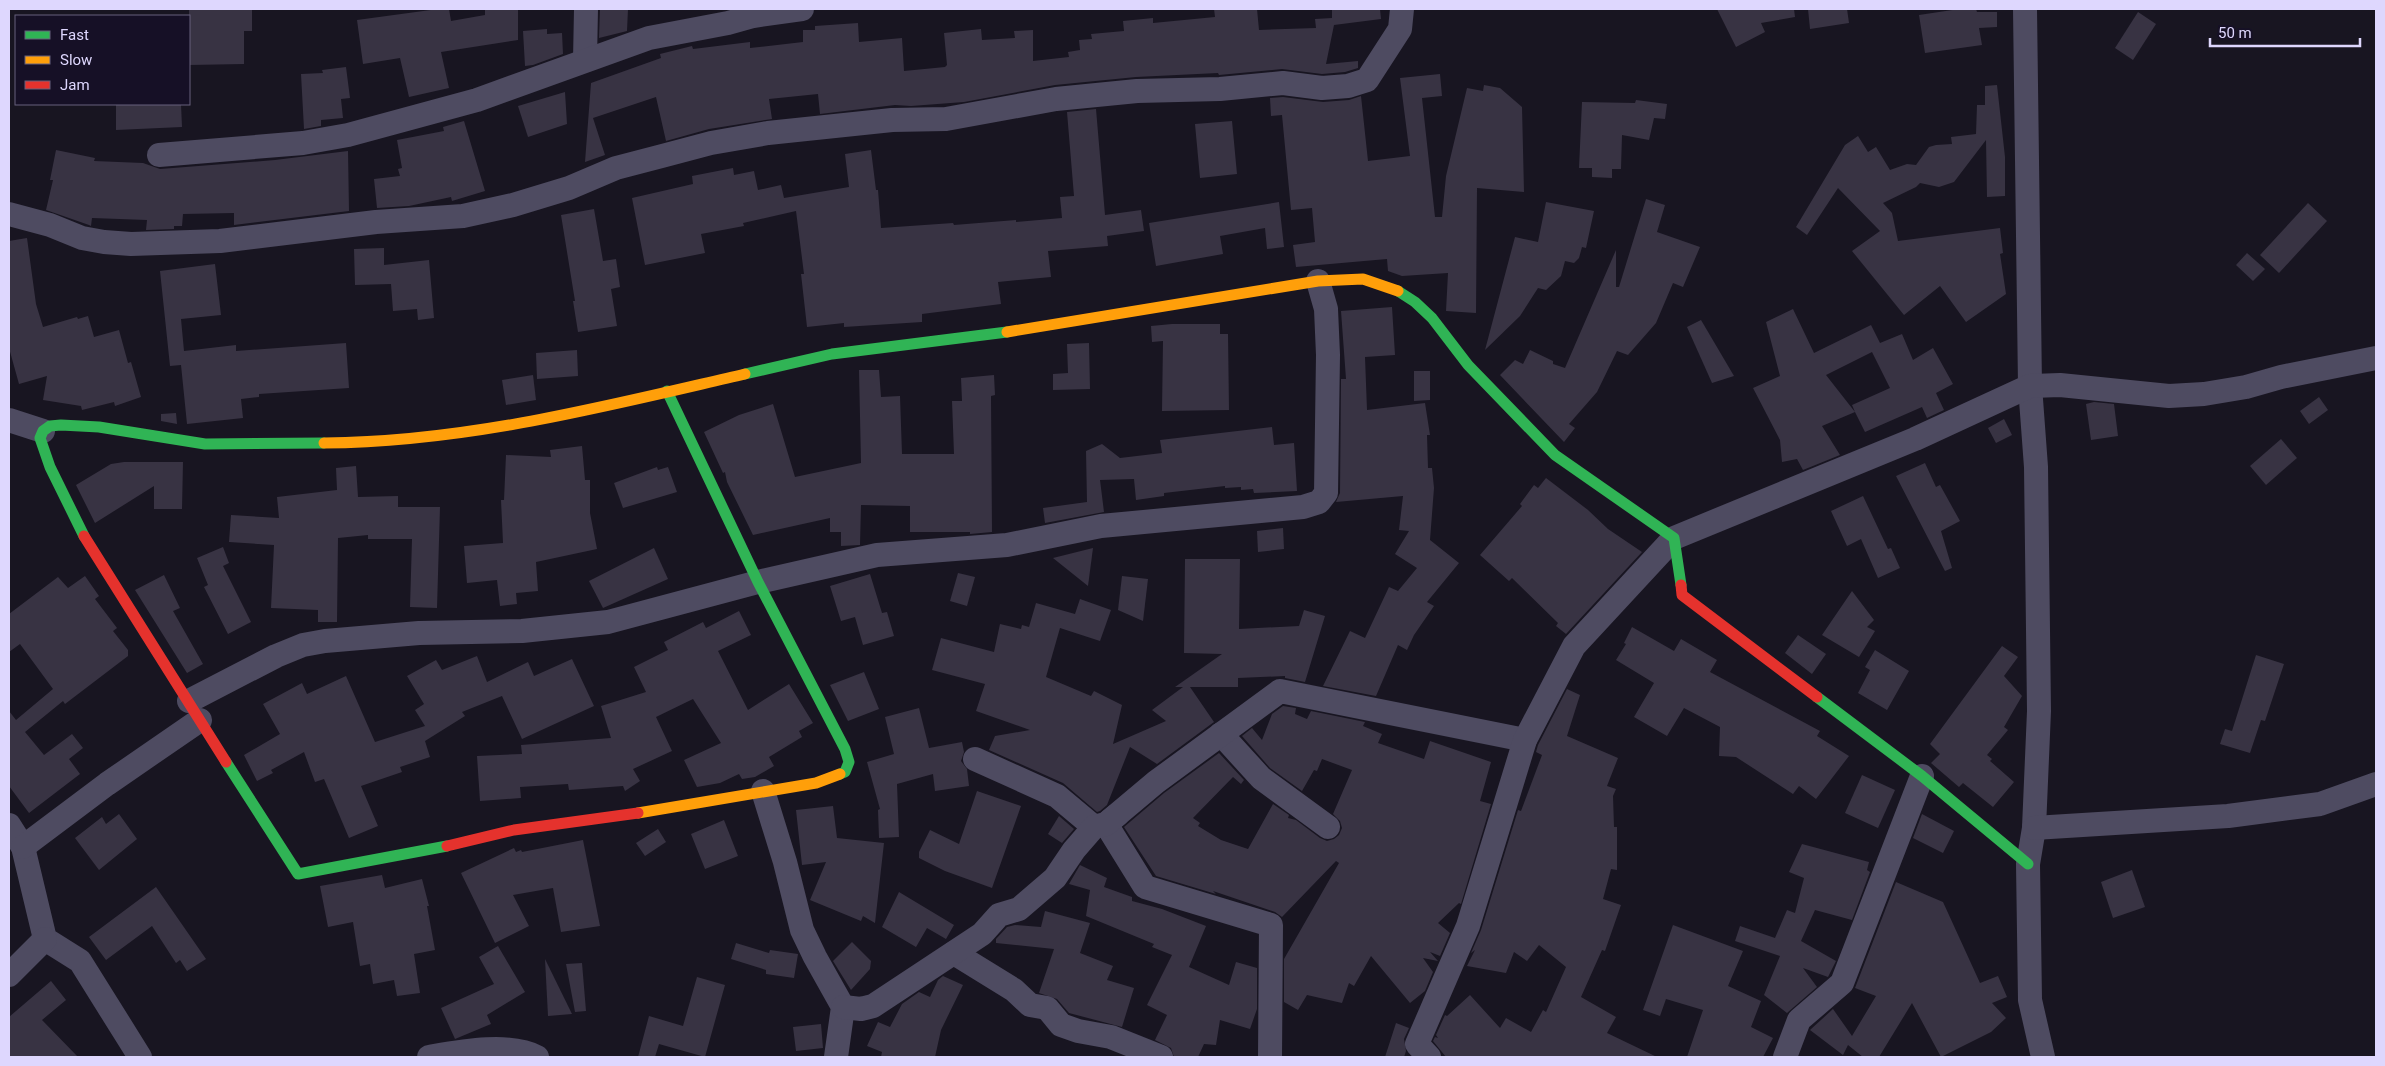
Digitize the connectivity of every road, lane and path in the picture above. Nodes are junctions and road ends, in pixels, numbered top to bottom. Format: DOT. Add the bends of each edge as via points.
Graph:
graph roads {
  1 [pos="586,9"];
  2 [pos="799,9"];
  3 [pos="1402,9"];
  4 [pos="2025,9"];
  5 [pos="585,60"];
  6 [pos="159,155"];
  7 [pos="9,214"];
  8 [pos="1318,281"];
  9 [pos="2376,358"];
  10 [pos="2030,386"];
  11 [pos="667,391"];
  12 [pos="9,420"];
  13 [pos="43,431"];
  14 [pos="1674,538"];
  15 [pos="758,582"];
  16 [pos="194,710"];
  17 [pos="1221,734"];
  18 [pos="1524,740"];
  19 [pos="975,759"];
  20 [pos="1922,776"];
  21 [pos="2376,784"];
  22 [pos="763,791"];
  23 [pos="9,825"];
  24 [pos="1100,826"];
  25 [pos="1328,827"];
  26 [pos="2034,828"];
  27 [pos="23,848"];
  28 [pos="2028,864"];
  29 [pos="45,939"];
  30 [pos="954,953"];
  31 [pos="9,975"];
  32 [pos="843,1007"];
  33 [pos="1267,1056"];
  34 [pos="140,1057"];
  35 [pos="429,1057"];
  36 [pos="537,1057"];
  37 [pos="836,1057"];
  38 [pos="1161,1057"];
  39 [pos="1429,1057"];
  40 [pos="1785,1057"];
  41 [pos="2043,1057"];
  1 -- 5 [label="street"];
  2 -- 5 [label="street" via="649,38"];
  3 -- 7 [label="street" via="1400,29 1367,80 1348,86 1322,88 1283,83 1137,91 1056,99 946,119 892,120 768,133 711,143 616,168 550,194 463,216 376,222 220,241 104,242"];
  4 -- 10 [label="street"];
  5 -- 6 [label="street" via="476,100 348,135 304,143"];
  8 -- 11 [label="street" via="1049,328 832,354"];
  8 -- 14 [label="street" via="1363,279 1408,297 1432,318 1468,365 1555,455"];
  8 -- 15 [label="street" via="1326,309 1328,356 1326,493 1319,502 1272,511 1101,526 1007,544 877,555"];
  9 -- 10 [label="street" via="2281,377 2246,388 2204,394 2169,396 2060,384"];
  10 -- 14 [label="street" via="1915,439"];
  10 -- 26 [label="street" via="2036,467 2039,711"];
  11 -- 13 [label="street" via="501,428 342,443 205,444 99,427 61,425 50,426"];
  11 -- 15 [label="street"];
  12 -- 13 [label="street"];
  13 -- 16 [label="street" via="40,438 42,446 83,534"];
  14 -- 18 [label="street" via="1574,646"];
  14 -- 20 [label="street" via="1682,595"];
  15 -- 16 [label="street" via="608,622 559,629 419,633 317,642 276,656"];
  15 -- 22 [label="street" via="849,762 845,772 816,784"];
  16 -- 22 [label="street" via="298,874 412,854 514,830"];
  16 -- 27 [label="street" via="107,784"];
  17 -- 18 [label="street" via="1280,691"];
  17 -- 24 [label="street"];
  17 -- 25 [label="street" via="1261,778"];
  18 -- 39 [label="street" via="1468,926 1417,1044"];
  19 -- 24 [label="street" via="1057,796"];
  20 -- 28 [label="street"];
  20 -- 40 [label="street" via="1842,983 1799,1020"];
  21 -- 26 [label="street" via="2320,804 2228,816"];
  22 -- 32 [label="street" via="802,930 814,958"];
  23 -- 27 [label="street"];
  24 -- 30 [label="street" via="1074,850 1055,878 1038,894 1019,909 998,915 982,934"];
  24 -- 33 [label="street" via="1145,887 1271,925"];
  26 -- 28 [label="street"];
  27 -- 29 [label="street"];
  28 -- 41 [label="street" via="2030,1000"];
  29 -- 31 [label="street"];
  29 -- 34 [label="street" via="80,961"];
  30 -- 32 [label="street" via="873,1006 861,1009"];
  30 -- 38 [label="street" via="1014,990 1030,1005 1047,1008 1061,1025 1111,1037"];
  32 -- 37 [label="street"];
  35 -- 36 [label="street" via="473,1049 500,1049"];
}
